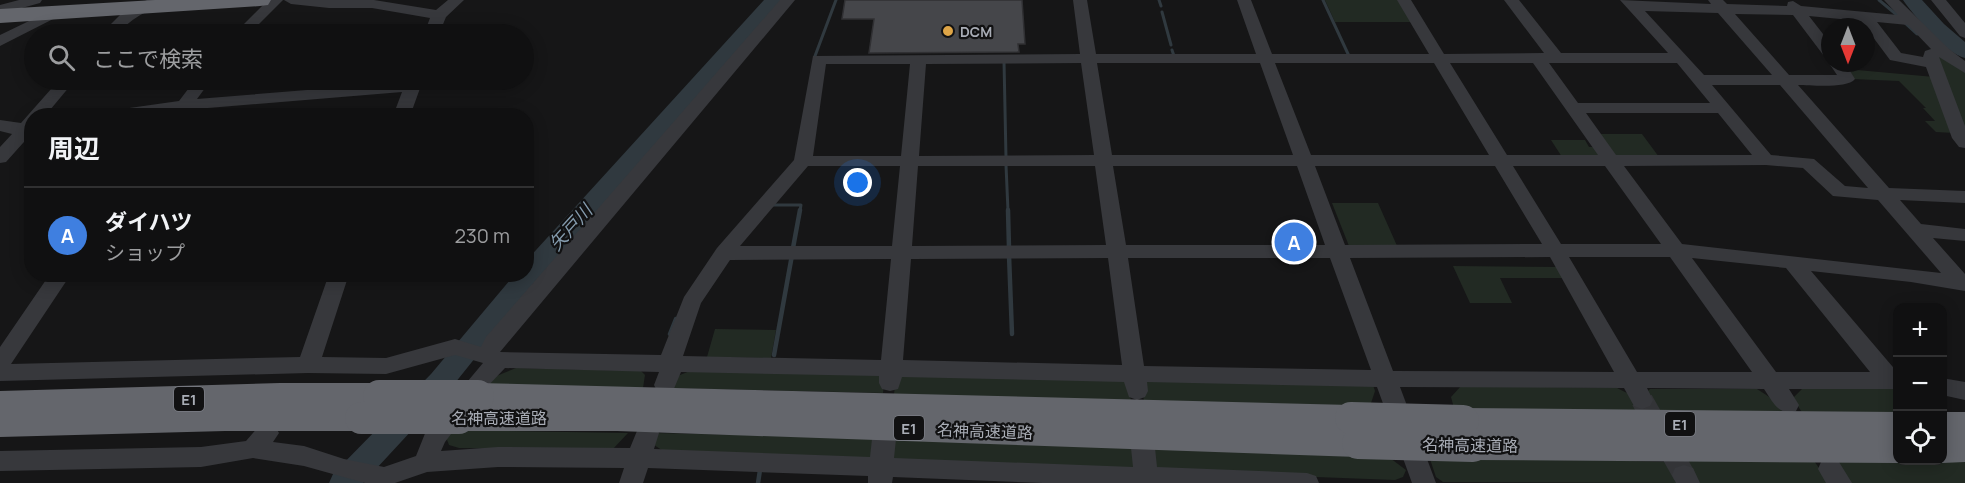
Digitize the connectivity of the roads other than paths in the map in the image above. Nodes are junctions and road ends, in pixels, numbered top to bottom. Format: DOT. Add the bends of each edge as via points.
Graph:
graph roads {
  1 [pos="35,0"];
  2 [pos="168,0"];
  3 [pos="260,0"];
  4 [pos="276,0"];
  5 [pos="291,0"];
  6 [pos="457,0"];
  7 [pos="788,0"];
  8 [pos="1080,0"];
  9 [pos="1244,0"];
  10 [pos="1404,0"];
  11 [pos="1511,0"];
  12 [pos="1891,0"];
  13 [pos="1938,0"];
  14 [pos="370,2"];
  15 [pos="1630,3"];
  16 [pos="140,4"];
  17 [pos="1717,4"];
  18 [pos="1794,7"];
  19 [pos="0,10"];
  20 [pos="54,13"];
  21 [pos="439,15"];
  22 [pos="0,16"];
  23 [pos="1865,16"];
  24 [pos="1911,21"];
  25 [pos="33,24"];
  26 [pos="119,24"];
  27 [pos="251,24"];
  28 [pos="436,24"];
  29 [pos="24,29"];
  30 [pos="1965,33"];
  31 [pos="0,41"];
  32 [pos="1821,42"];
  33 [pos="1938,57"];
  34 [pos="1439,58"];
  35 [pos="1547,58"];
  36 [pos="1681,58"];
  37 [pos="918,59"];
  38 [pos="1089,59"];
  39 [pos="1266,59"];
  40 [pos="1965,68"];
  41 [pos="1844,72"];
  42 [pos="1700,80"];
  43 [pos="1782,80"];
  44 [pos="58,90"];
  45 [pos="193,90"];
  46 [pos="349,90"];
  47 [pos="410,90"];
  48 [pos="43,108"];
  49 [pos="176,108"];
  50 [pos="184,108"];
  51 [pos="404,108"];
  52 [pos="1574,108"];
  53 [pos="1724,108"];
  54 [pos="0,125"];
  55 [pos="24,126"];
  56 [pos="24,132"];
  57 [pos="1965,143"];
  58 [pos="0,158"];
  59 [pos="1501,160"];
  60 [pos="1611,160"];
  61 [pos="1766,160"];
  62 [pos="803,161"];
  63 [pos="1104,161"];
  64 [pos="1304,161"];
  65 [pos="909,162"];
  66 [pos="1883,194"];
  67 [pos="1965,197"];
  68 [pos="1914,230"];
  69 [pos="1965,235"];
  70 [pos="1677,250"];
  71 [pos="1556,251"];
  72 [pos="1117,252"];
  73 [pos="1338,252"];
  74 [pos="724,253"];
  75 [pos="901,253"];
  76 [pos="1793,263"];
  77 [pos="56,282"];
  78 [pos="337,282"];
  79 [pos="1963,285"];
  80 [pos="491,356"];
  81 [pos="671,363"];
  82 [pos="0,364"];
  83 [pos="314,372"];
  84 [pos="0,373"];
  85 [pos="891,376"];
  86 [pos="1386,379"];
  87 [pos="1893,380"];
  88 [pos="1772,381"];
  89 [pos="1893,381"];
  90 [pos="1136,382"];
  91 [pos="665,385"];
  92 [pos="1947,387"];
  93 [pos="1637,390"];
  94 [pos="1965,391"];
  95 [pos="0,404"];
  96 [pos="1788,405"];
  97 [pos="370,407"];
  98 [pos="0,424"];
  99 [pos="1893,425"];
  100 [pos="1947,425"];
  101 [pos="1965,425"];
  102 [pos="647,433"];
  103 [pos="1468,433"];
  104 [pos="884,439"];
  105 [pos="1143,447"];
  106 [pos="1947,448"];
  107 [pos="1965,448"];
  108 [pos="1893,449"];
  109 [pos="638,458"];
  110 [pos="0,461"];
  111 [pos="426,462"];
  112 [pos="881,475"];
  113 [pos="380,479"];
  114 [pos="1143,480"];
  115 [pos="631,483"];
  116 [pos="1307,483"];
  117 [pos="1424,483"];
  1 -- 19 [label="street"];
  2 -- 16 [label="street"];
  3 -- 16 [label="highway"];
  4 -- 27 [label="street"];
  5 -- 14 [label="street" via="329,4"];
  6 -- 21 [label="street"];
  7 -- 80 [label="street" via="494,343"];
  8 -- 38 [label="street"];
  9 -- 39 [label="street"];
  10 -- 34 [label="street"];
  11 -- 35 [label="street"];
  12 -- 24 [label="street"];
  13 -- 30 [label="street"];
  14 -- 21 [label="street"];
  15 -- 17 [label="street"];
  15 -- 36 [label="street"];
  16 -- 20 [label="highway"];
  16 -- 26 [label="street"];
  17 -- 18 [label="street"];
  17 -- 43 [label="street"];
  18 -- 23 [label="street"];
  18 -- 32 [label="street"];
  20 -- 22 [label="highway"];
  20 -- 25 [label="street"];
  21 -- 28 [label="street"];
  23 -- 24 [label="street"];
  23 -- 33 [label="street" via="1896,57"];
  24 -- 33 [label="street"];
  29 -- 31 [label="street"];
  33 -- 40 [label="street"];
  33 -- 57 [label="street"];
  34 -- 35 [label="street"];
  34 -- 39 [label="street"];
  34 -- 59 [label="street"];
  35 -- 36 [label="street"];
  35 -- 52 [label="street"];
  36 -- 42 [label="street"];
  37 -- 38 [label="street"];
  37 -- 62 [label="street" via="819,59"];
  37 -- 65 [label="street"];
  38 -- 39 [label="street"];
  38 -- 63 [label="street"];
  39 -- 64 [label="street"];
  41 -- 43 [label="street" via="1847,79 1844,80"];
  42 -- 43 [label="street"];
  42 -- 53 [label="street"];
  43 -- 66 [label="street"];
  44 -- 48 [label="street"];
  45 -- 49 [label="street"];
  46 -- 50 [label="street"];
  47 -- 51 [label="street"];
  52 -- 53 [label="street"];
  52 -- 60 [label="street"];
  53 -- 61 [label="street"];
  54 -- 55 [label="street"];
  56 -- 58 [label="street"];
  59 -- 60 [label="street"];
  59 -- 64 [label="street"];
  59 -- 71 [label="street"];
  60 -- 61 [label="street"];
  60 -- 70 [label="street"];
  61 -- 66 [label="street" via="1808,163 1840,192"];
  62 -- 65 [label="street"];
  62 -- 74 [label="street"];
  63 -- 64 [label="street"];
  63 -- 65 [label="street"];
  63 -- 72 [label="street"];
  64 -- 73 [label="street"];
  65 -- 75 [label="street"];
  66 -- 67 [label="street"];
  66 -- 68 [label="street"];
  68 -- 69 [label="street"];
  68 -- 79 [label="street"];
  70 -- 71 [label="street"];
  70 -- 76 [label="street"];
  70 -- 88 [label="street"];
  71 -- 73 [label="street"];
  71 -- 93 [label="street"];
  72 -- 73 [label="street"];
  72 -- 75 [label="street"];
  72 -- 90 [label="street"];
  73 -- 86 [label="street"];
  74 -- 75 [label="street"];
  74 -- 81 [label="street" via="692,302"];
  75 -- 85 [label="street"];
  76 -- 79 [label="street" via="1911,275"];
  76 -- 87 [label="street"];
  77 -- 82 [label="street"];
  78 -- 83 [label="street"];
  80 -- 81 [label="street"];
  80 -- 83 [label="street" via="455,347 386,366"];
  80 -- 111 [label="street" via="478,382 434,438"];
  81 -- 85 [label="street"];
  81 -- 91 [label="street"];
  83 -- 84 [label="street"];
  85 -- 90 [label="street"];
  86 -- 90 [label="street"];
  86 -- 93 [label="street"];
  86 -- 117 [label="street"];
  88 -- 89 [label="street"];
  88 -- 93 [label="street"];
  88 -- 96 [label="street"];
  92 -- 94 [label="street"];
  95 -- 97 [label="highway, 名神高速道路 / E1" via="279,396"];
  97 -- 98 [label="highway, 名神高速道路 / E1" via="225,418"];
  97 -- 103 [label="highway, 名神高速道路 / E1, bridge" via="468,407 629,419"];
  99 -- 103 [label="highway, 名神高速道路 / E1"];
  100 -- 101 [label="highway"];
  102 -- 109 [label="street"];
  103 -- 108 [label="highway, 名神高速道路 / E1"];
  104 -- 112 [label="street"];
  105 -- 114 [label="street"];
  106 -- 107 [label="highway"];
  109 -- 111 [label="street" via="498,457"];
  109 -- 112 [label="street"];
  109 -- 115 [label="street"];
  110 -- 113 [label="street" via="201,457 260,441"];
  111 -- 113 [label="street"];
  112 -- 114 [label="street"];
  114 -- 116 [label="street"];
}
